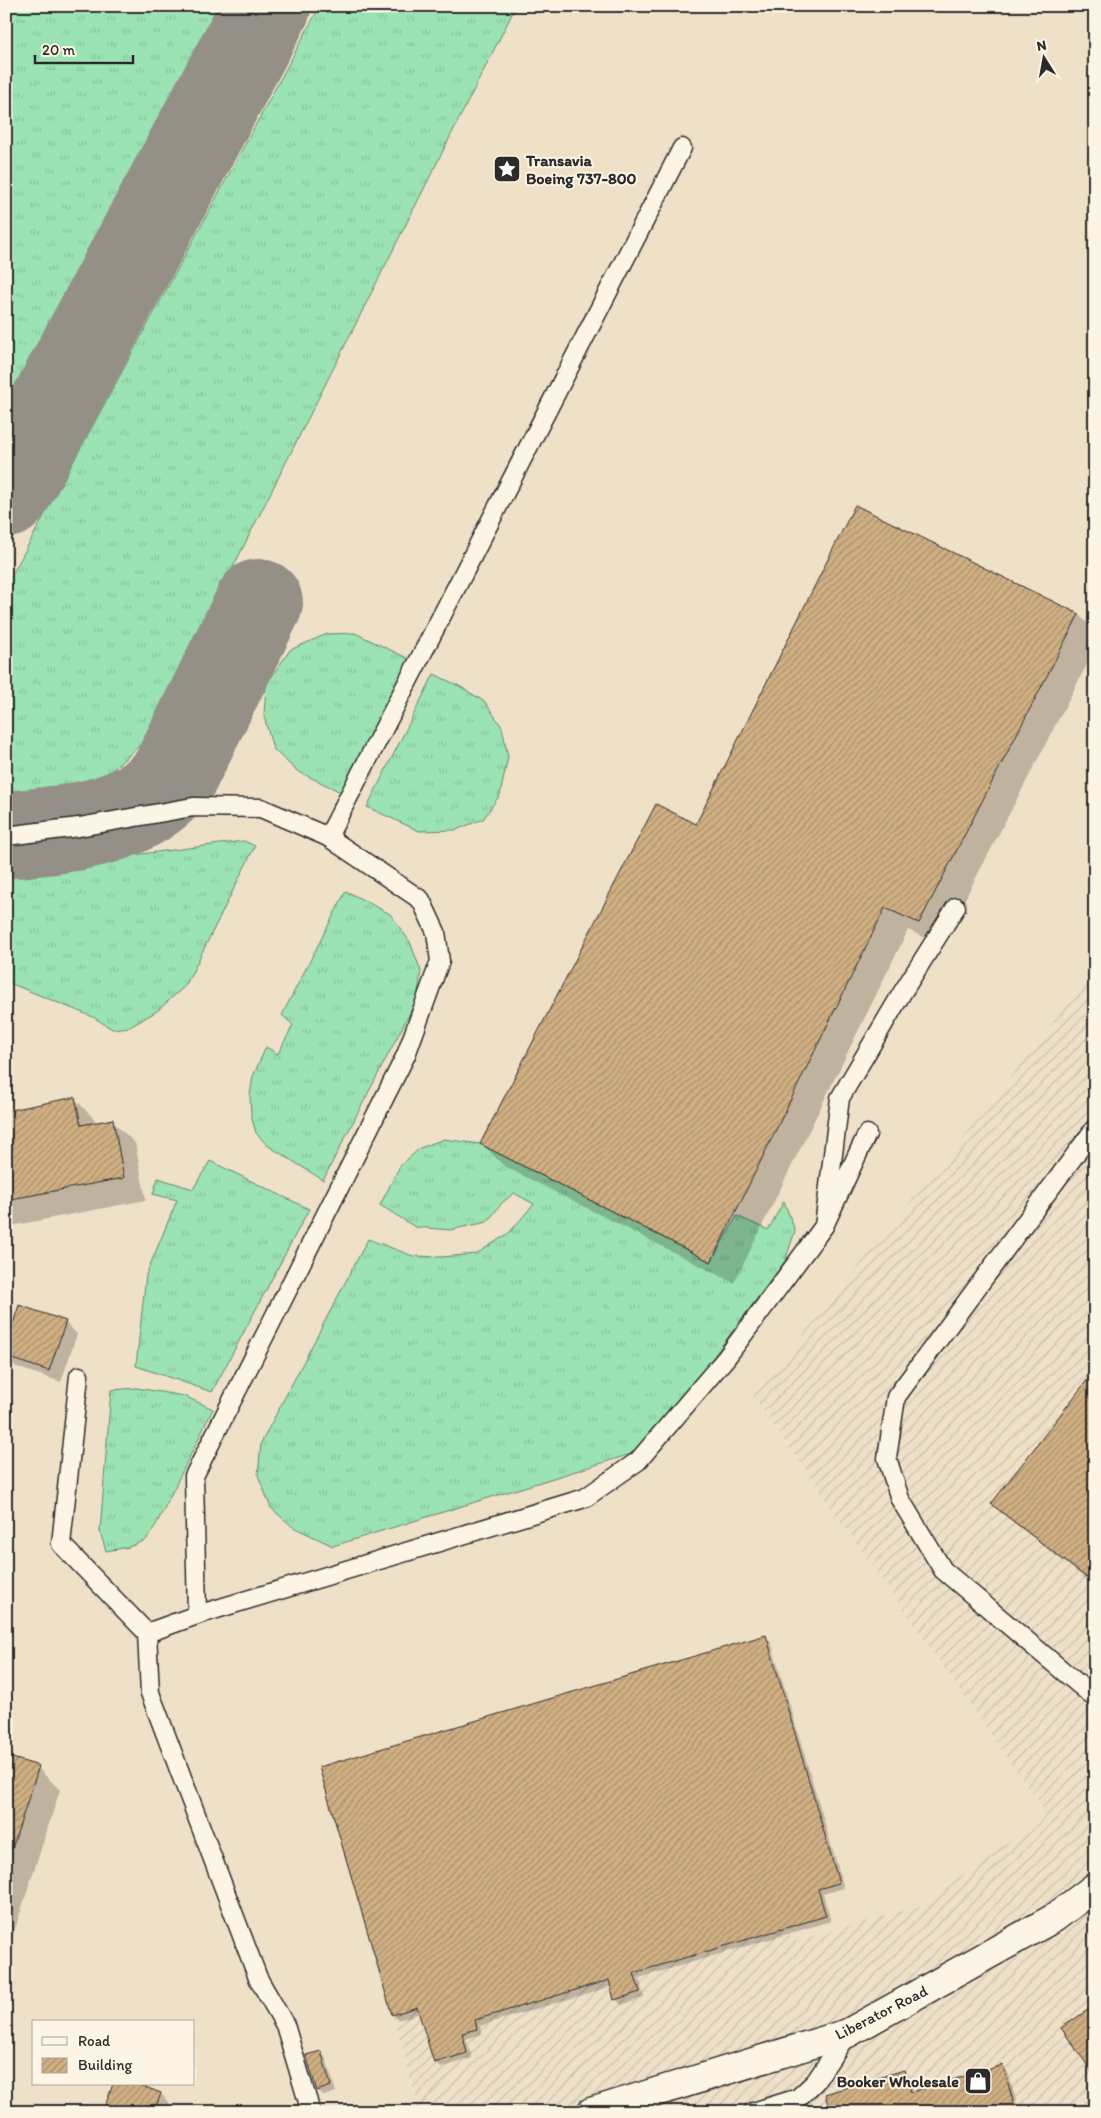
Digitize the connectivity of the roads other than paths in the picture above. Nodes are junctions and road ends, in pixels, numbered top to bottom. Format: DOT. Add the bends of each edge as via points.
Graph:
graph roads {
  1 [pos="682,148"];
  2 [pos="6,836"];
  3 [pos="328,837"];
  4 [pos="956,907"];
  5 [pos="1095,1128"];
  6 [pos="867,1134"];
  7 [pos="824,1226"];
  8 [pos="79,1376"];
  9 [pos="197,1615"];
  10 [pos="147,1633"];
  11 [pos="1095,1698"];
  12 [pos="1095,1887"];
  13 [pos="848,2033"];
  14 [pos="311,2112"];
  15 [pos="591,2112"];
  16 [pos="754,2112"];
  1 -- 3 [label="lane"];
  2 -- 3 [label="lane" via="192,807 261,808"];
  3 -- 9 [label="lane" via="421,900 436,932 440,960 406,1055 194,1476"];
  4 -- 7 [label="lane" via="840,1098"];
  5 -- 11 [label="lane" via="896,1397 886,1458 900,1499 942,1570"];
  6 -- 7 [label="lane"];
  7 -- 9 [label="lane" via="726,1358 638,1461 585,1498"];
  8 -- 10 [label="lane" via="61,1544"];
  9 -- 10 [label="lane"];
  10 -- 14 [label="lane" via="150,1693 258,1978 285,2025"];
  12 -- 13 [label="street, Liberator Road" via="1054,1918"];
  13 -- 15 [label="street, Liberator Road"];
  13 -- 16 [label="lane" via="815,2082 798,2098"];
}
